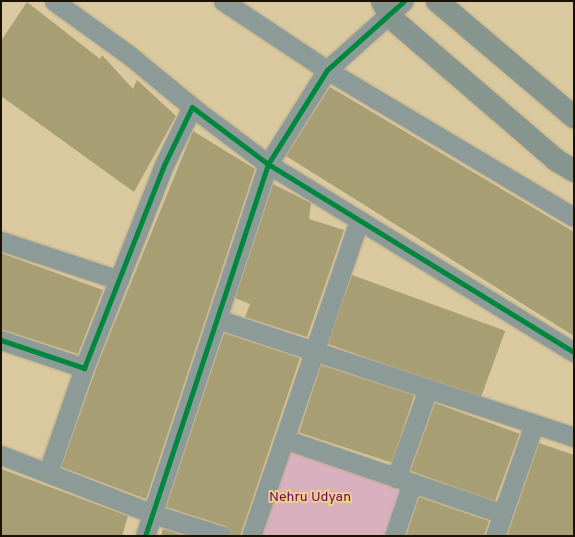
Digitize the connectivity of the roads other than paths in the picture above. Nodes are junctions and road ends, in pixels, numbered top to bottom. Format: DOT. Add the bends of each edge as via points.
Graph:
graph roads {
  1 [pos="54,1"];
  2 [pos="223,1"];
  3 [pos="404,1"];
  4 [pos="437,1"];
  5 [pos="386,9"];
  6 [pos="327,70"];
  7 [pos="192,107"];
  8 [pos="574,117"];
  9 [pos="268,164"];
  10 [pos="574,171"];
  11 [pos="574,217"];
  12 [pos="359,220"];
  13 [pos="1,241"];
  14 [pos="119,280"];
  15 [pos="217,319"];
  16 [pos="1,340"];
  17 [pos="314,351"];
  18 [pos="574,352"];
  19 [pos="84,368"];
  20 [pos="428,389"];
  21 [pos="534,424"];
  22 [pos="574,437"];
  23 [pos="284,440"];
  24 [pos="1,455"];
  25 [pos="48,472"];
  26 [pos="404,480"];
  27 [pos="153,514"];
  28 [pos="503,514"];
  29 [pos="145,536"];
  30 [pos="222,536"];
  31 [pos="251,536"];
  32 [pos="394,536"];
  33 [pos="495,536"];
  1 -- 7 [label="street" via="130,55"];
  2 -- 6 [label="street"];
  3 -- 5 [label="street"];
  4 -- 8 [label="main road"];
  5 -- 6 [label="street"];
  5 -- 10 [label="main road" via="556,160"];
  6 -- 9 [label="street"];
  6 -- 11 [label="street"];
  7 -- 9 [label="street"];
  7 -- 14 [label="street" via="164,165"];
  9 -- 12 [label="street"];
  9 -- 15 [label="street"];
  12 -- 17 [label="street"];
  12 -- 18 [label="street"];
  13 -- 14 [label="street"];
  14 -- 19 [label="street"];
  15 -- 17 [label="street"];
  15 -- 27 [label="street"];
  16 -- 19 [label="street"];
  17 -- 20 [label="street"];
  17 -- 23 [label="street"];
  19 -- 25 [label="street"];
  20 -- 21 [label="street"];
  20 -- 26 [label="street"];
  21 -- 22 [label="street"];
  21 -- 28 [label="street"];
  23 -- 26 [label="street"];
  23 -- 31 [label="street"];
  24 -- 25 [label="street"];
  25 -- 27 [label="street"];
  26 -- 28 [label="street"];
  26 -- 32 [label="street"];
  27 -- 29 [label="street"];
  27 -- 30 [label="street"];
  28 -- 33 [label="street"];
}
